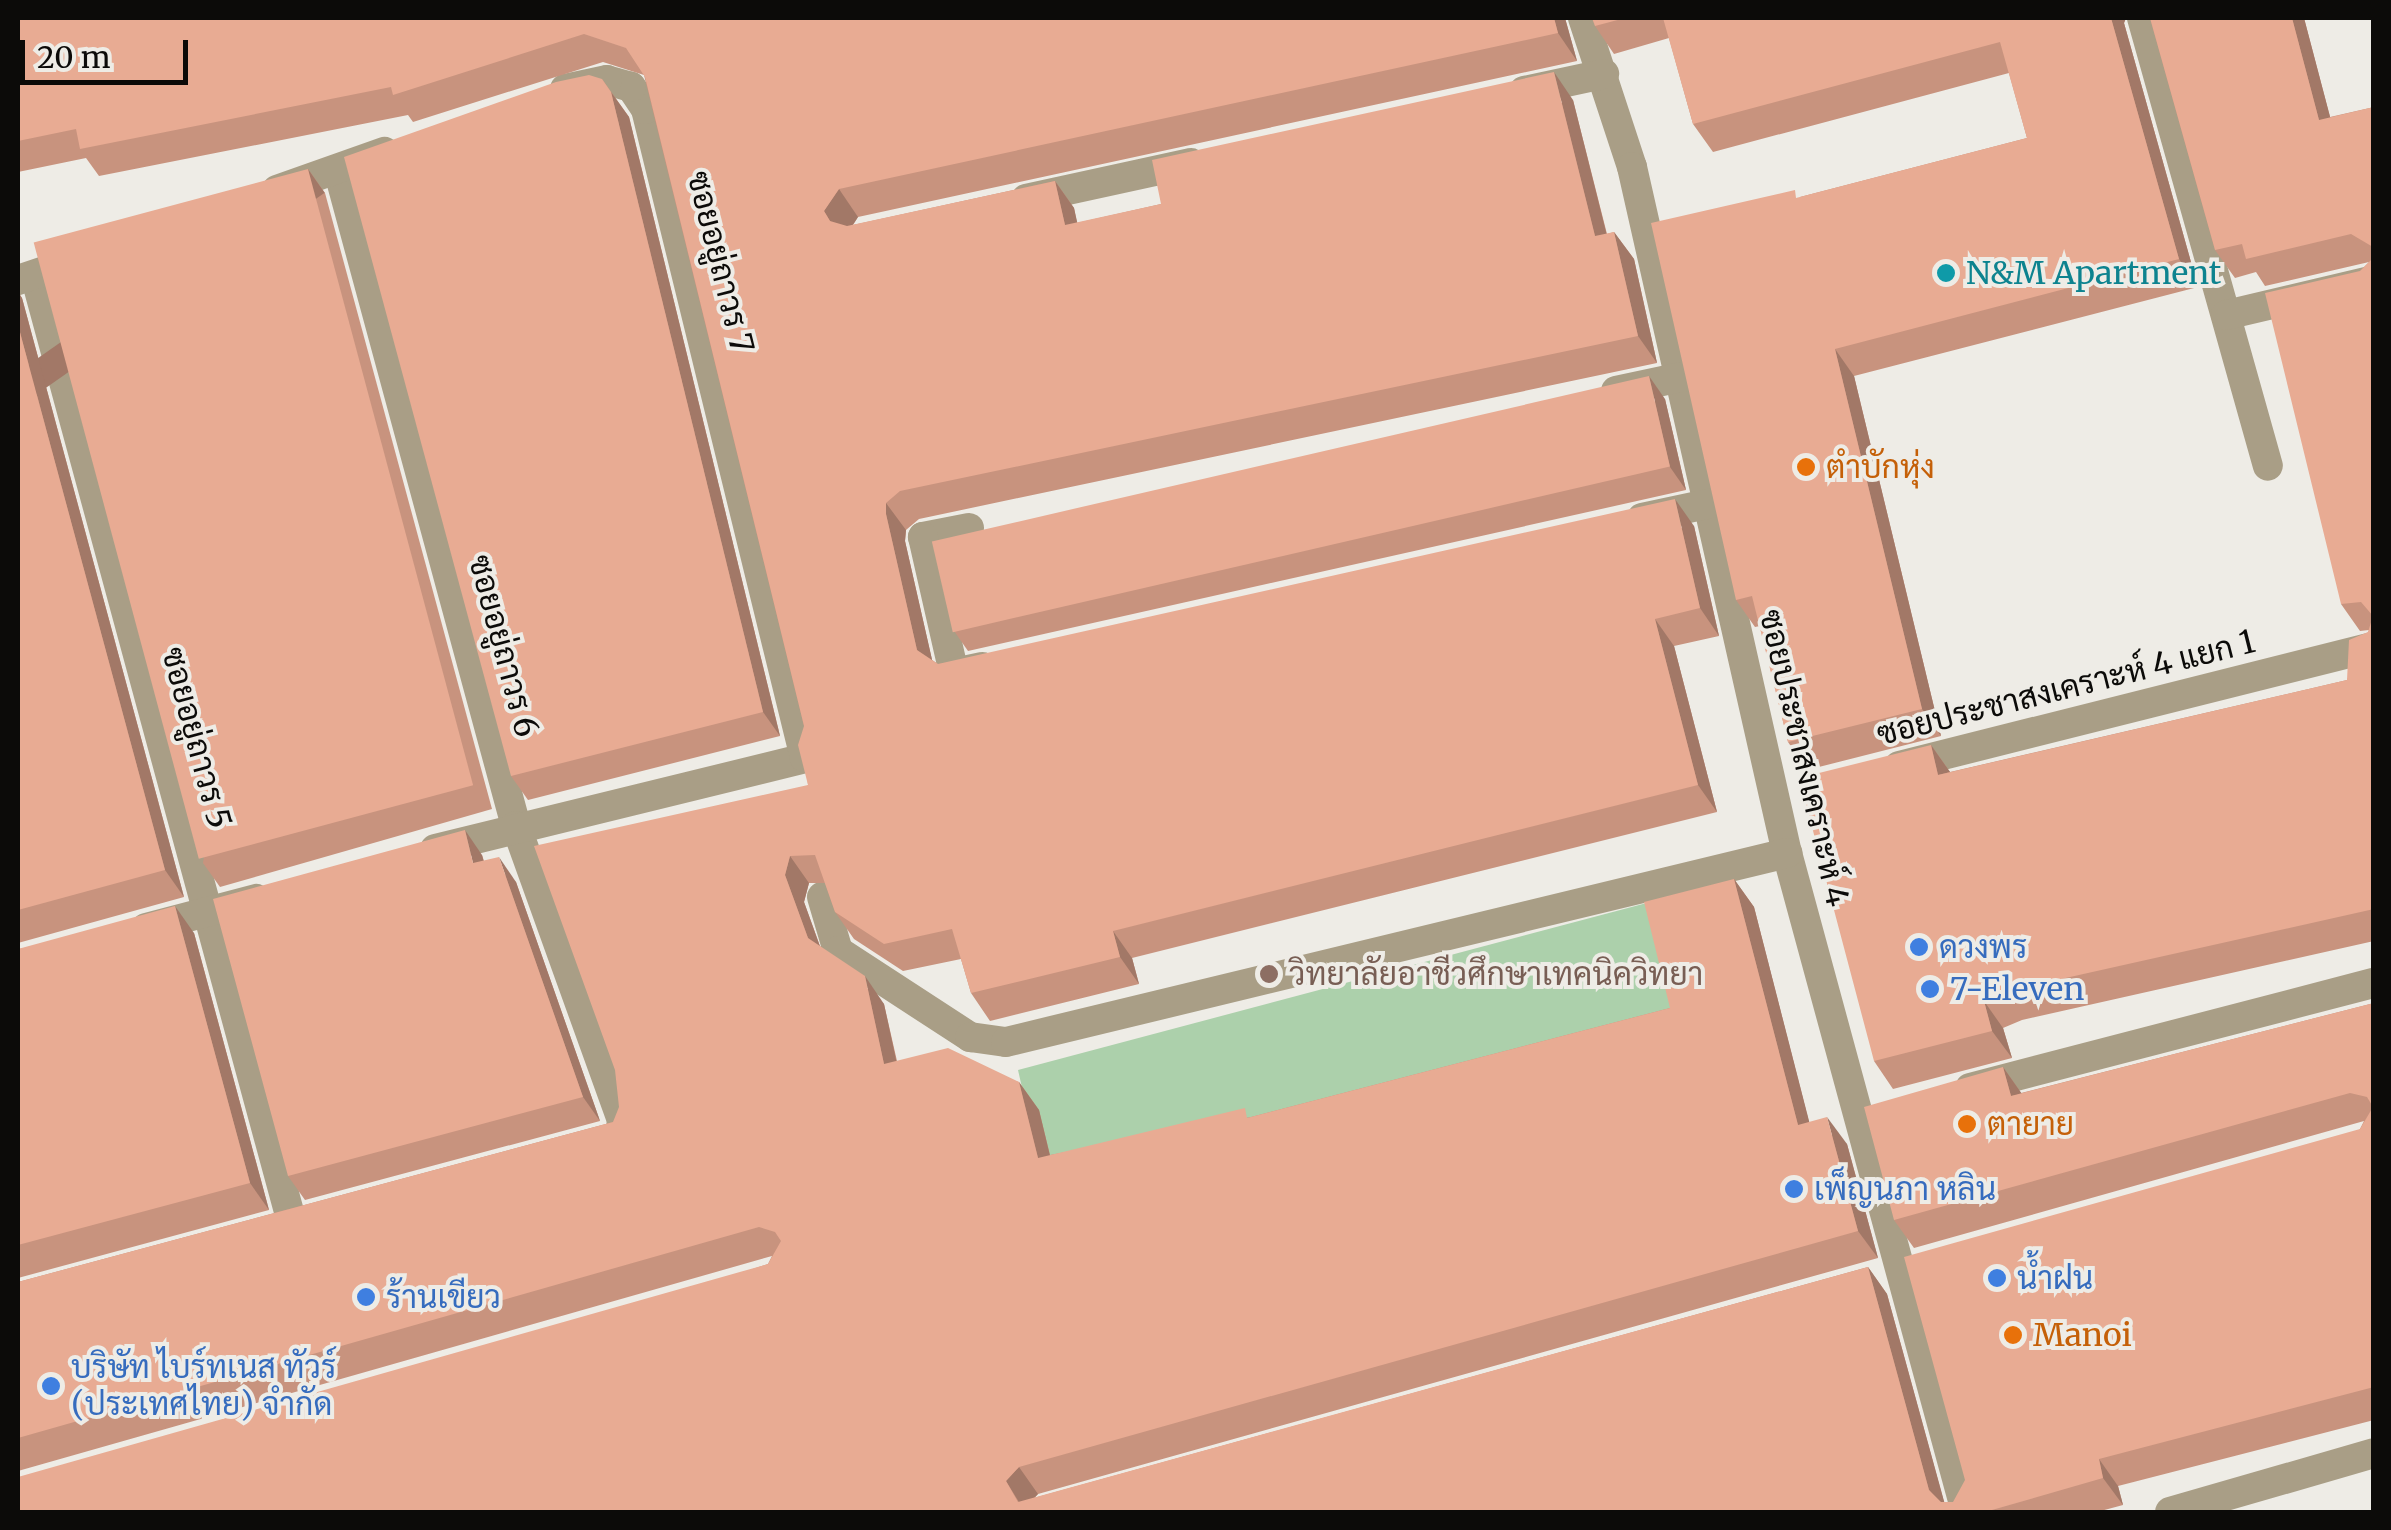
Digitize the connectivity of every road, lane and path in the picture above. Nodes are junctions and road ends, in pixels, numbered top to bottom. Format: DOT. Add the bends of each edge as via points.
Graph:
graph roads {
  1 [pos="1583,18"];
  2 [pos="2142,18"];
  3 [pos="1604,74"];
  4 [pos="1490,98"];
  5 [pos="532,100"];
  6 [pos="408,144"];
  7 [pos="1224,156"];
  8 [pos="338,168"];
  9 [pos="249,200"];
  10 [pos="995,206"];
  11 [pos="106,250"];
  12 [pos="26,278"];
  13 [pos="2374,280"];
  14 [pos="2226,316"];
  15 [pos="1681,377"];
  16 [pos="1584,397"];
  17 [pos="2268,466"];
  18 [pos="1712,502"];
  19 [pos="1001,521"];
  20 [pos="1615,524"];
  21 [pos="2374,646"];
  22 [pos="1013,660"];
  23 [pos="1872,773"];
  24 [pos="1814,787"];
  25 [pos="1775,797"];
  26 [pos="516,826"];
  27 [pos="1787,853"];
  28 [pos="406,857"];
  29 [pos="279,892"];
  30 [pos="822,897"];
  31 [pos="206,913"];
  32 [pos="112,938"];
  33 [pos="2374,983"];
  34 [pos="1935,1097"];
  35 [pos="1897,1107"];
  36 [pos="1859,1117"];
  37 [pos="576,1148"];
  38 [pos="330,1209"];
  39 [pos="291,1219"];
  40 [pos="255,1229"];
  41 [pos="1915,1270"];
  42 [pos="1867,1283"];
  43 [pos="2374,1453"];
  44 [pos="1966,1512"];
  45 [pos="2170,1512"];
  1 -- 3 [label="street, ซอยประชาสงเคราะห์ 4"];
  2 -- 14 [label="street"];
  3 -- 4 [label="street"];
  3 -- 15 [label="street, ซอยประชาสงเคราะห์ 4"];
  5 -- 26 [label="street, ซอยอยู่ถาวร 7" via="607,80 631,87 646,110 805,758"];
  6 -- 8 [label="street"];
  7 -- 10 [label="street"];
  8 -- 9 [label="street"];
  8 -- 26 [label="street, ซอยอยู่ถาวร 6"];
  11 -- 12 [label="street"];
  12 -- 31 [label="street, ซอยอยู่ถาวร 5"];
  13 -- 14 [label="street"];
  14 -- 17 [label="street"];
  15 -- 16 [label="street"];
  15 -- 18 [label="street, ซอยประชาสงเคราะห์ 4"];
  18 -- 20 [label="street"];
  18 -- 25 [label="street, ซอยประชาสงเคราะห์ 4"];
  19 -- 22 [label="street" via="924,537 954,673"];
  21 -- 23 [label="street, ซอยประชาสงเคราะห์ 4 แยก 1"];
  24 -- 25 [label="street"];
  25 -- 27 [label="street, ซอยประชาสงเคราะห์ 4"];
  26 -- 28 [label="street"];
  26 -- 37 [label="street, ซอยอยู่ถาวร 6" via="617,1104 620,1135"];
  27 -- 30 [label="street" via="1006,1042 970,1036 838,950"];
  27 -- 36 [label="street, ซอยประชาสงเคราะห์ 4"];
  29 -- 31 [label="street"];
  31 -- 32 [label="street"];
  31 -- 39 [label="street, ซอยอยู่ถาวร 5"];
  33 -- 34 [label="street"];
  35 -- 36 [label="street"];
  36 -- 41 [label="street, ซอยประชาสงเคราะห์ 4"];
  38 -- 39 [label="street"];
  39 -- 40 [label="street"];
  41 -- 42 [label="street"];
  41 -- 44 [label="street, ซอยประชาสงเคราะห์ 4"];
  43 -- 45 [label="street"];
}
